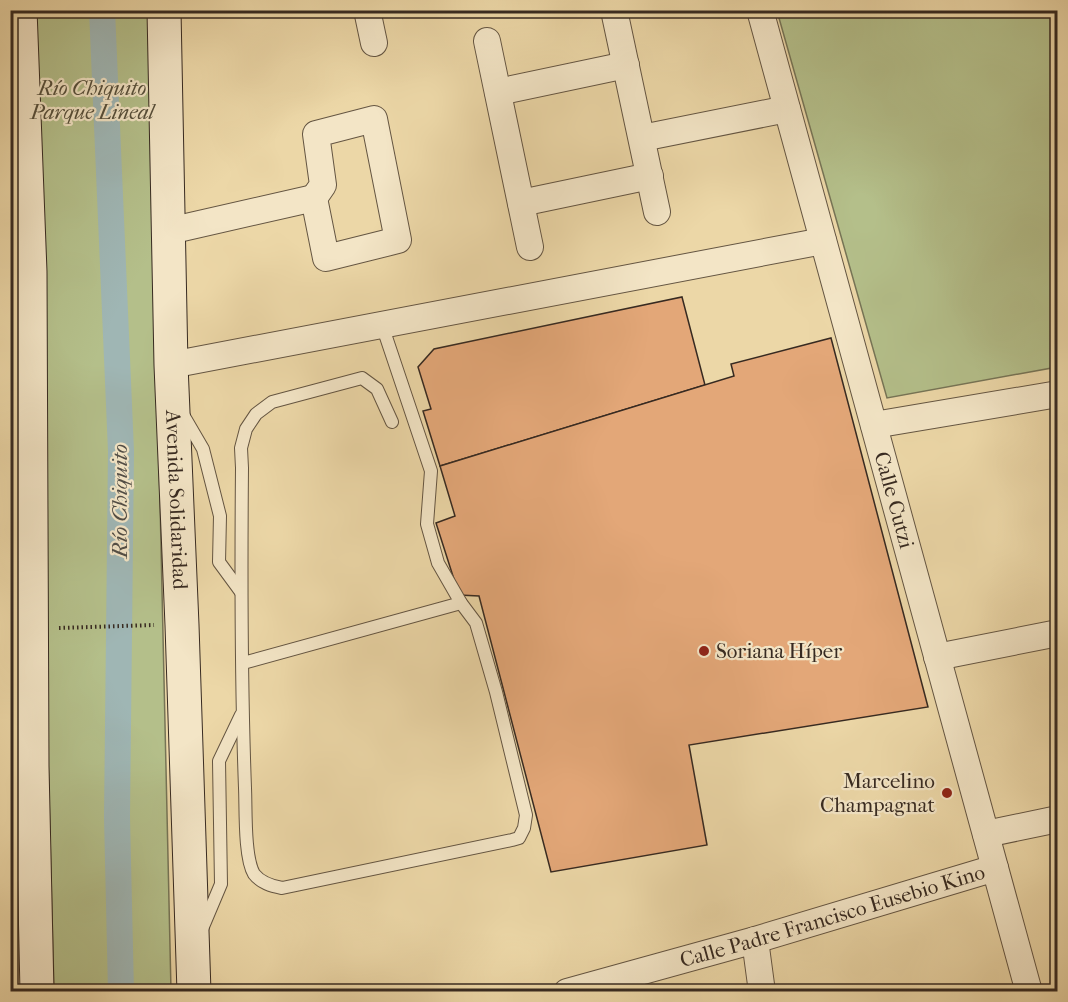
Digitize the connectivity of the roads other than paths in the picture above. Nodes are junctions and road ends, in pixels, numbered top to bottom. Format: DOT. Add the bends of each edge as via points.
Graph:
graph roads {
  1 [pos="164,10"];
  2 [pos="367,10"];
  3 [pos="760,10"];
  4 [pos="615,15"];
  5 [pos="18,32"];
  6 [pos="487,41"];
  7 [pos="374,42"];
  8 [pos="626,65"];
  9 [pos="498,92"];
  10 [pos="787,110"];
  11 [pos="642,138"];
  12 [pos="650,176"];
  13 [pos="314,198"];
  14 [pos="521,203"];
  15 [pos="657,212"];
  16 [pos="169,231"];
  17 [pos="823,241"];
  18 [pos="530,247"];
  19 [pos="20,274"];
  20 [pos="382,325"];
  21 [pos="171,365"];
  22 [pos="1058,394"];
  23 [pos="172,397"];
  24 [pos="392,422"];
  25 [pos="874,425"];
  26 [pos="241,592"];
  27 [pos="461,603"];
  28 [pos="1058,633"];
  29 [pos="937,657"];
  30 [pos="243,663"];
  31 [pos="242,713"];
  32 [pos="21,769"];
  33 [pos="1058,819"];
  34 [pos="986,834"];
  35 [pos="995,868"];
  36 [pos="755,940"];
  37 [pos="192,953"];
  38 [pos="37,992"];
  39 [pos="194,992"];
  40 [pos="567,992"];
  41 [pos="762,992"];
  42 [pos="1029,992"];
  1 -- 16 [label="main road, Avenida Solidaridad"];
  2 -- 7 [label="street"];
  3 -- 10 [label="street, Calle Cutzi"];
  4 -- 8 [label="street"];
  5 -- 19 [label="main road"];
  6 -- 9 [label="street"];
  8 -- 9 [label="street"];
  8 -- 11 [label="street"];
  9 -- 14 [label="street"];
  10 -- 11 [label="street"];
  10 -- 17 [label="street, Calle Cutzi"];
  11 -- 12 [label="street"];
  12 -- 14 [label="street"];
  12 -- 15 [label="street"];
  13 -- 13 [label="street" via="326,258 398,240 374,119 316,134 323,185"];
  13 -- 16 [label="street"];
  14 -- 18 [label="street"];
  16 -- 21 [label="main road, Avenida Solidaridad"];
  17 -- 20 [label="street"];
  17 -- 25 [label="street, Calle Cutzi"];
  19 -- 32 [label="main road"];
  20 -- 21 [label="street"];
  20 -- 27 [label="lane" via="431,471 427,524 438,563"];
  21 -- 23 [label="main road, Avenida Solidaridad"];
  22 -- 25 [label="street"];
  23 -- 26 [label="lane" via="203,449 220,516 219,562"];
  23 -- 37 [label="main road, Avenida Solidaridad"];
  24 -- 26 [label="lane" via="376,389 362,378 272,402 256,414 246,429 241,448"];
  25 -- 29 [label="street, Calle Cutzi"];
  26 -- 30 [label="lane"];
  27 -- 30 [label="lane"];
  27 -- 31 [label="lane" via="476,623 496,692 526,815 519,838 282,888 266,885 254,873 248,856"];
  28 -- 29 [label="street"];
  29 -- 34 [label="street, Calle Cutzi"];
  30 -- 31 [label="lane"];
  31 -- 37 [label="lane" via="219,760 221,884"];
  32 -- 38 [label="main road"];
  33 -- 34 [label="street"];
  34 -- 35 [label="street, Calle Cutzi"];
  35 -- 36 [label="street, Calle Padre Francisco Eusebio Kino"];
  35 -- 42 [label="street, Calle Cutzi"];
  36 -- 40 [label="street, Calle Padre Francisco Eusebio Kino"];
  36 -- 41 [label="street"];
  37 -- 39 [label="main road, Avenida Solidaridad"];
}
